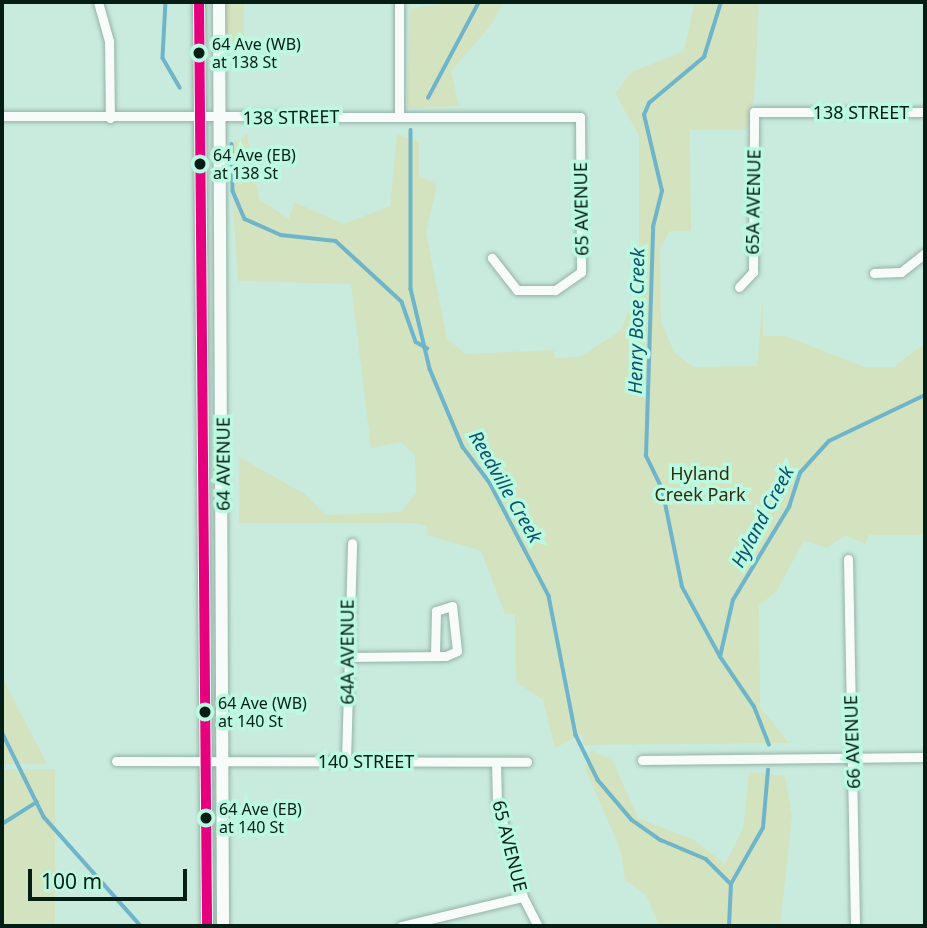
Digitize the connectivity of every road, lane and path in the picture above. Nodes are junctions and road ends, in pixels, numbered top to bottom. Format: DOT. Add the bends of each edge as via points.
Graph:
graph roads {
  1 [pos="98,2"];
  2 [pos="200,2"];
  3 [pos="219,2"];
  4 [pos="399,2"];
  5 [pos="925,111"];
  6 [pos="754,112"];
  7 [pos="399,115"];
  8 [pos="2,116"];
  9 [pos="580,117"];
  10 [pos="110,118"];
  11 [pos="200,118"];
  12 [pos="220,118"];
  13 [pos="925,253"];
  14 [pos="492,258"];
  15 [pos="874,273"];
  16 [pos="739,287"];
  17 [pos="352,543"];
  18 [pos="848,559"];
  19 [pos="435,656"];
  20 [pos="346,657"];
  21 [pos="852,757"];
  22 [pos="925,757"];
  23 [pos="642,760"];
  24 [pos="116,761"];
  25 [pos="205,761"];
  26 [pos="222,761"];
  27 [pos="346,761"];
  28 [pos="496,762"];
  29 [pos="527,762"];
  30 [pos="523,897"];
  31 [pos="207,926"];
  32 [pos="223,926"];
  33 [pos="401,926"];
  34 [pos="538,926"];
  35 [pos="855,926"];
  1 -- 10 [label="street" via="109,41"];
  2 -- 11 [label="main road, 64 AVENUE"];
  3 -- 12 [label="main road, 64 AVENUE"];
  4 -- 7 [label="street"];
  5 -- 6 [label="street, 138 STREET"];
  6 -- 16 [label="street, 65A AVENUE" via="753,272"];
  7 -- 9 [label="street, 138 STREET"];
  7 -- 12 [label="street, 138 STREET"];
  8 -- 10 [label="street, 138 STREET"];
  9 -- 14 [label="street, 65 AVENUE" via="581,272 555,290 517,289"];
  10 -- 11 [label="street, 138 STREET"];
  11 -- 12 [label="street, 138 STREET"];
  11 -- 25 [label="main road, 64 AVENUE"];
  12 -- 26 [label="main road, 64 AVENUE"];
  13 -- 15 [label="street" via="901,272"];
  17 -- 20 [label="street, 64A AVENUE"];
  18 -- 21 [label="street, 66 AVENUE"];
  19 -- 19 [label="street" via="457,651 453,606 436,611"];
  19 -- 20 [label="street"];
  20 -- 27 [label="street, 64A AVENUE"];
  21 -- 22 [label="street"];
  21 -- 23 [label="street"];
  21 -- 35 [label="street, 66 AVENUE"];
  24 -- 25 [label="street, 140 STREET"];
  25 -- 26 [label="street, 140 STREET"];
  25 -- 31 [label="main road, 64 AVENUE"];
  26 -- 27 [label="street, 140 STREET"];
  26 -- 32 [label="main road, 64 AVENUE"];
  27 -- 28 [label="street, 140 STREET"];
  28 -- 29 [label="street, 140 STREET"];
  28 -- 30 [label="street, 65 AVENUE" via="497,802"];
  30 -- 33 [label="street"];
  30 -- 34 [label="street, 65 AVENUE"];
}
